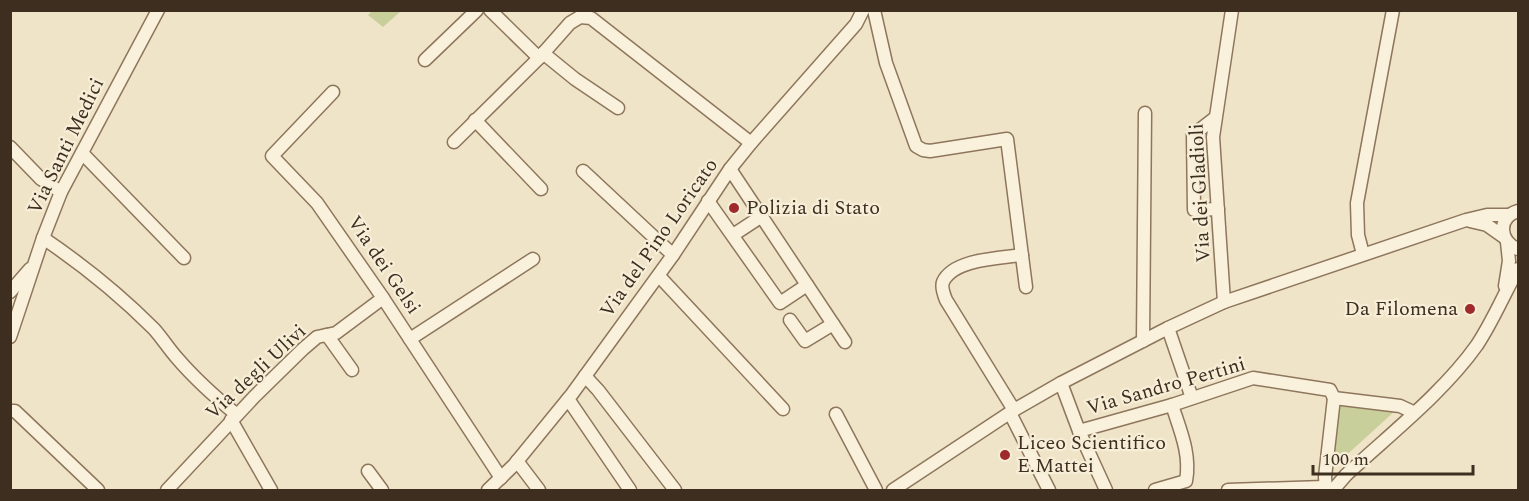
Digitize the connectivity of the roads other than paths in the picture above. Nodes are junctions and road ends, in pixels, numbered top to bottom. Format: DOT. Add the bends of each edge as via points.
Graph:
graph roads {
  1 [pos="158,10"];
  2 [pos="477,10"];
  3 [pos="490,10"];
  4 [pos="863,10"];
  5 [pos="874,10"];
  6 [pos="1232,10"];
  7 [pos="1393,10"];
  8 [pos="541,55"];
  9 [pos="425,60"];
  10 [pos="333,92"];
  11 [pos="618,108"];
  12 [pos="1145,113"];
  13 [pos="1215,118"];
  14 [pos="475,120"];
  15 [pos="454,142"];
  16 [pos="751,143"];
  17 [pos="10,147"];
  18 [pos="82,153"];
  19 [pos="730,169"];
  20 [pos="583,171"];
  21 [pos="542,189"];
  22 [pos="61,192"];
  23 [pos="708,201"];
  24 [pos="1218,209"];
  25 [pos="1514,213"];
  26 [pos="762,216"];
  27 [pos="1466,220"];
  28 [pos="733,235"];
  29 [pos="43,238"];
  30 [pos="1510,243"];
  31 [pos="1363,254"];
  32 [pos="673,255"];
  33 [pos="1022,255"];
  34 [pos="184,258"];
  35 [pos="533,259"];
  36 [pos="35,263"];
  37 [pos="658,276"];
  38 [pos="1517,276"];
  39 [pos="807,285"];
  40 [pos="1026,286"];
  41 [pos="10,292"];
  42 [pos="1504,294"];
  43 [pos="383,298"];
  44 [pos="10,300"];
  45 [pos="1224,302"];
  46 [pos="15,310"];
  47 [pos="790,320"];
  48 [pos="833,324"];
  49 [pos="1168,328"];
  50 [pos="327,335"];
  51 [pos="10,337"];
  52 [pos="410,339"];
  53 [pos="1143,341"];
  54 [pos="845,342"];
  55 [pos="352,370"];
  56 [pos="585,376"];
  57 [pos="1061,384"];
  58 [pos="1192,398"];
  59 [pos="1334,398"];
  60 [pos="568,399"];
  61 [pos="1172,405"];
  62 [pos="783,408"];
  63 [pos="10,411"];
  64 [pos="1012,412"];
  65 [pos="1413,412"];
  66 [pos="836,414"];
  67 [pos="234,418"];
  68 [pos="1079,431"];
  69 [pos="517,461"];
  70 [pos="368,471"];
  71 [pos="501,478"];
  72 [pos="1328,489"];
  73 [pos="98,490"];
  74 [pos="166,490"];
  75 [pos="271,490"];
  76 [pos="382,490"];
  77 [pos="490,490"];
  78 [pos="539,490"];
  79 [pos="630,490"];
  80 [pos="675,490"];
  81 [pos="876,490"];
  82 [pos="893,490"];
  83 [pos="1048,490"];
  84 [pos="1106,490"];
  85 [pos="1155,490"];
  86 [pos="1228,490"];
  1 -- 18 [label="street, Via Santi Medici"];
  2 -- 9 [label="street"];
  3 -- 8 [label="street"];
  4 -- 16 [label="street, Via del Pino Loricato" via="850,31"];
  5 -- 33 [label="street" via="886,63 916,146 930,151 1007,138"];
  6 -- 13 [label="street, Via dei Gladioli"];
  7 -- 31 [label="street" via="1357,202"];
  8 -- 11 [label="street"];
  8 -- 14 [label="street"];
  8 -- 16 [label="street" via="570,23 580,16 591,18"];
  10 -- 43 [label="street, Via dei Gelsi" via="273,156 317,202"];
  12 -- 53 [label="street"];
  13 -- 24 [label="street, Via dei Gladioli"];
  13 -- 24 [label="street" via="1193,135 1194,210"];
  14 -- 15 [label="street"];
  14 -- 21 [label="street"];
  16 -- 19 [label="street, Via del Pino Loricato"];
  17 -- 22 [label="street"];
  18 -- 22 [label="street, Via Santi Medici"];
  18 -- 34 [label="street"];
  19 -- 23 [label="street, Via del Pino Loricato"];
  19 -- 26 [label="street"];
  20 -- 32 [label="street"];
  22 -- 29 [label="street, Via Santi Medici"];
  23 -- 28 [label="street"];
  23 -- 32 [label="street, Via del Pino Loricato"];
  24 -- 45 [label="street, Via dei Gladioli"];
  25 -- 27 [label="street"];
  25 -- 30 [label="street" via="1503,225"];
  26 -- 28 [label="street"];
  26 -- 39 [label="street"];
  27 -- 30 [label="street" via="1486,225"];
  27 -- 31 [label="street"];
  28 -- 39 [label="street" via="780,303"];
  29 -- 36 [label="street, Via Santi Medici"];
  29 -- 67 [label="street" via="121,298"];
  30 -- 42 [label="street"];
  31 -- 45 [label="street"];
  32 -- 37 [label="street, Via del Pino Loricato"];
  33 -- 40 [label="street"];
  33 -- 64 [label="street" via="967,262 944,281 943,290"];
  35 -- 52 [label="street"];
  36 -- 41 [label="street"];
  36 -- 46 [label="street, Via Santi Medici"];
  37 -- 56 [label="street, Via del Pino Loricato"];
  37 -- 62 [label="street"];
  38 -- 42 [label="street"];
  39 -- 48 [label="street"];
  42 -- 65 [label="street" via="1477,345 1453,376"];
  43 -- 50 [label="street, Via degli Ulivi" via="336,333"];
  43 -- 52 [label="street, Via dei Gelsi"];
  44 -- 46 [label="street" via="16,303"];
  45 -- 49 [label="street"];
  46 -- 51 [label="street, Via Santi Medici"];
  47 -- 48 [label="street" via="806,341"];
  48 -- 54 [label="street"];
  49 -- 53 [label="street"];
  49 -- 58 [label="street"];
  50 -- 55 [label="street"];
  50 -- 67 [label="street, Via degli Ulivi" via="317,337 303,349"];
  52 -- 71 [label="street, Via dei Gelsi"];
  53 -- 57 [label="street"];
  56 -- 60 [label="street, Via del Pino Loricato"];
  56 -- 80 [label="street"];
  57 -- 64 [label="street"];
  57 -- 68 [label="street, Via Sandro Pertini"];
  58 -- 59 [label="street, Via Sandro Pertini" via="1253,378 1330,390"];
  58 -- 61 [label="street, Via Sandro Pertini"];
  59 -- 65 [label="street, Via Sandro Pertini" via="1400,406"];
  59 -- 72 [label="street"];
  60 -- 69 [label="street, Via del Pino Loricato"];
  60 -- 79 [label="street"];
  61 -- 68 [label="street, Via Sandro Pertini"];
  61 -- 85 [label="street" via="1186,448 1186,481"];
  63 -- 73 [label="street" via="15,411"];
  64 -- 82 [label="street"];
  64 -- 83 [label="street"];
  65 -- 72 [label="street"];
  66 -- 81 [label="street"];
  67 -- 74 [label="street, Via degli Ulivi"];
  67 -- 75 [label="street"];
  68 -- 84 [label="street"];
  69 -- 71 [label="street, Via del Pino Loricato"];
  69 -- 78 [label="street"];
  70 -- 76 [label="street"];
  71 -- 77 [label="street, Via del Pino Loricato"];
  72 -- 86 [label="street"];
}
